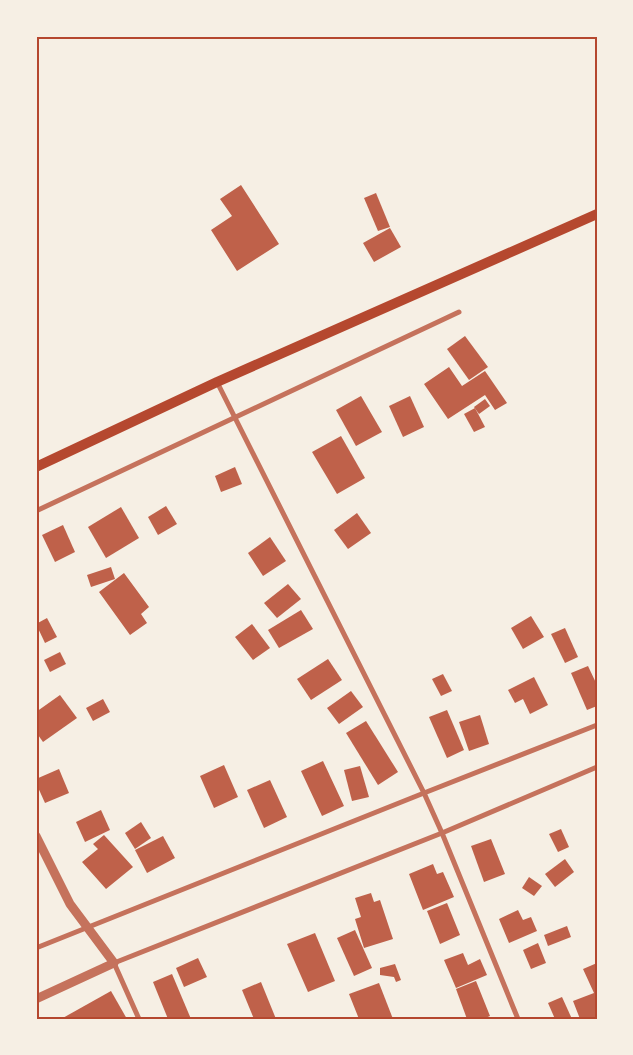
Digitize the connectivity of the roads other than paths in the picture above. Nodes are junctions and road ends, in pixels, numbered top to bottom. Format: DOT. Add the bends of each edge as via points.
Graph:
graph roads {
  1 [pos="597,214"];
  2 [pos="459,312"];
  3 [pos="217,382"];
  4 [pos="235,417"];
  5 [pos="36,467"];
  6 [pos="36,511"];
  7 [pos="597,725"];
  8 [pos="597,767"];
  9 [pos="424,793"];
  10 [pos="442,833"];
  11 [pos="36,836"];
  12 [pos="89,928"];
  13 [pos="36,948"];
  14 [pos="114,963"];
  15 [pos="36,999"];
  16 [pos="139,1019"];
  17 [pos="518,1019"];
  1 -- 3 [label="main road"];
  2 -- 4 [label="street"];
  3 -- 4 [label="street"];
  3 -- 5 [label="main road"];
  4 -- 6 [label="street"];
  4 -- 9 [label="street"];
  7 -- 9 [label="street"];
  8 -- 10 [label="street"];
  9 -- 10 [label="street"];
  9 -- 12 [label="street"];
  10 -- 14 [label="street"];
  10 -- 17 [label="street"];
  11 -- 12 [label="street" via="70,904"];
  12 -- 13 [label="street"];
  12 -- 14 [label="street"];
  14 -- 15 [label="street"];
  14 -- 16 [label="street"];
}
